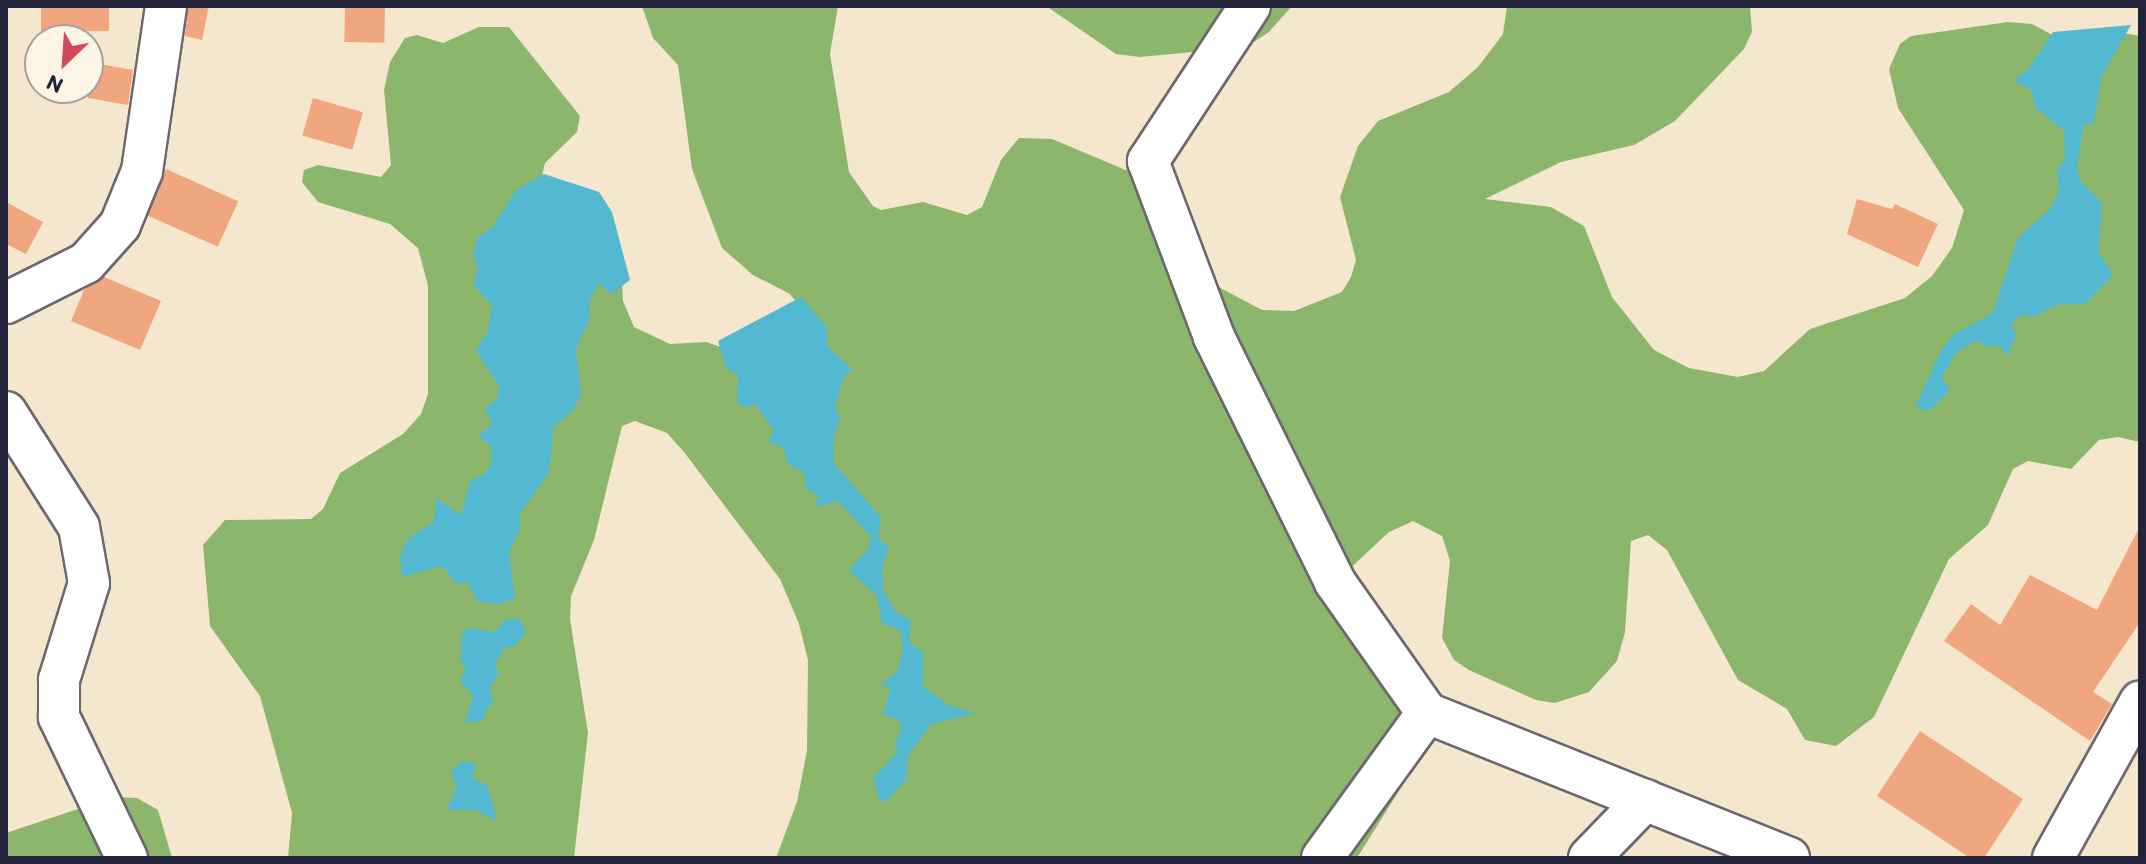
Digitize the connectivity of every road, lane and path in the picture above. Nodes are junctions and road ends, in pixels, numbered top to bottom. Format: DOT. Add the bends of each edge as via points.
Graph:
graph roads {
  1 [pos="166,6"];
  2 [pos="1250,6"];
  3 [pos="6,303"];
  4 [pos="6,412"];
  5 [pos="2140,702"];
  6 [pos="1427,713"];
  7 [pos="1645,800"];
  8 [pos="127,858"];
  9 [pos="1322,858"];
  10 [pos="1589,858"];
  11 [pos="1789,858"];
  12 [pos="2053,858"];
  1 -- 3 [label="street" via="142,171 120,225 86,263"];
  2 -- 6 [label="street" via="1148,161 1214,337 1335,582"];
  4 -- 8 [label="street" via="79,527 89,583 62,666 59,717"];
  5 -- 12 [label="street"];
  6 -- 7 [label="street"];
  6 -- 9 [label="street"];
  7 -- 10 [label="street"];
  7 -- 11 [label="street"];
}
